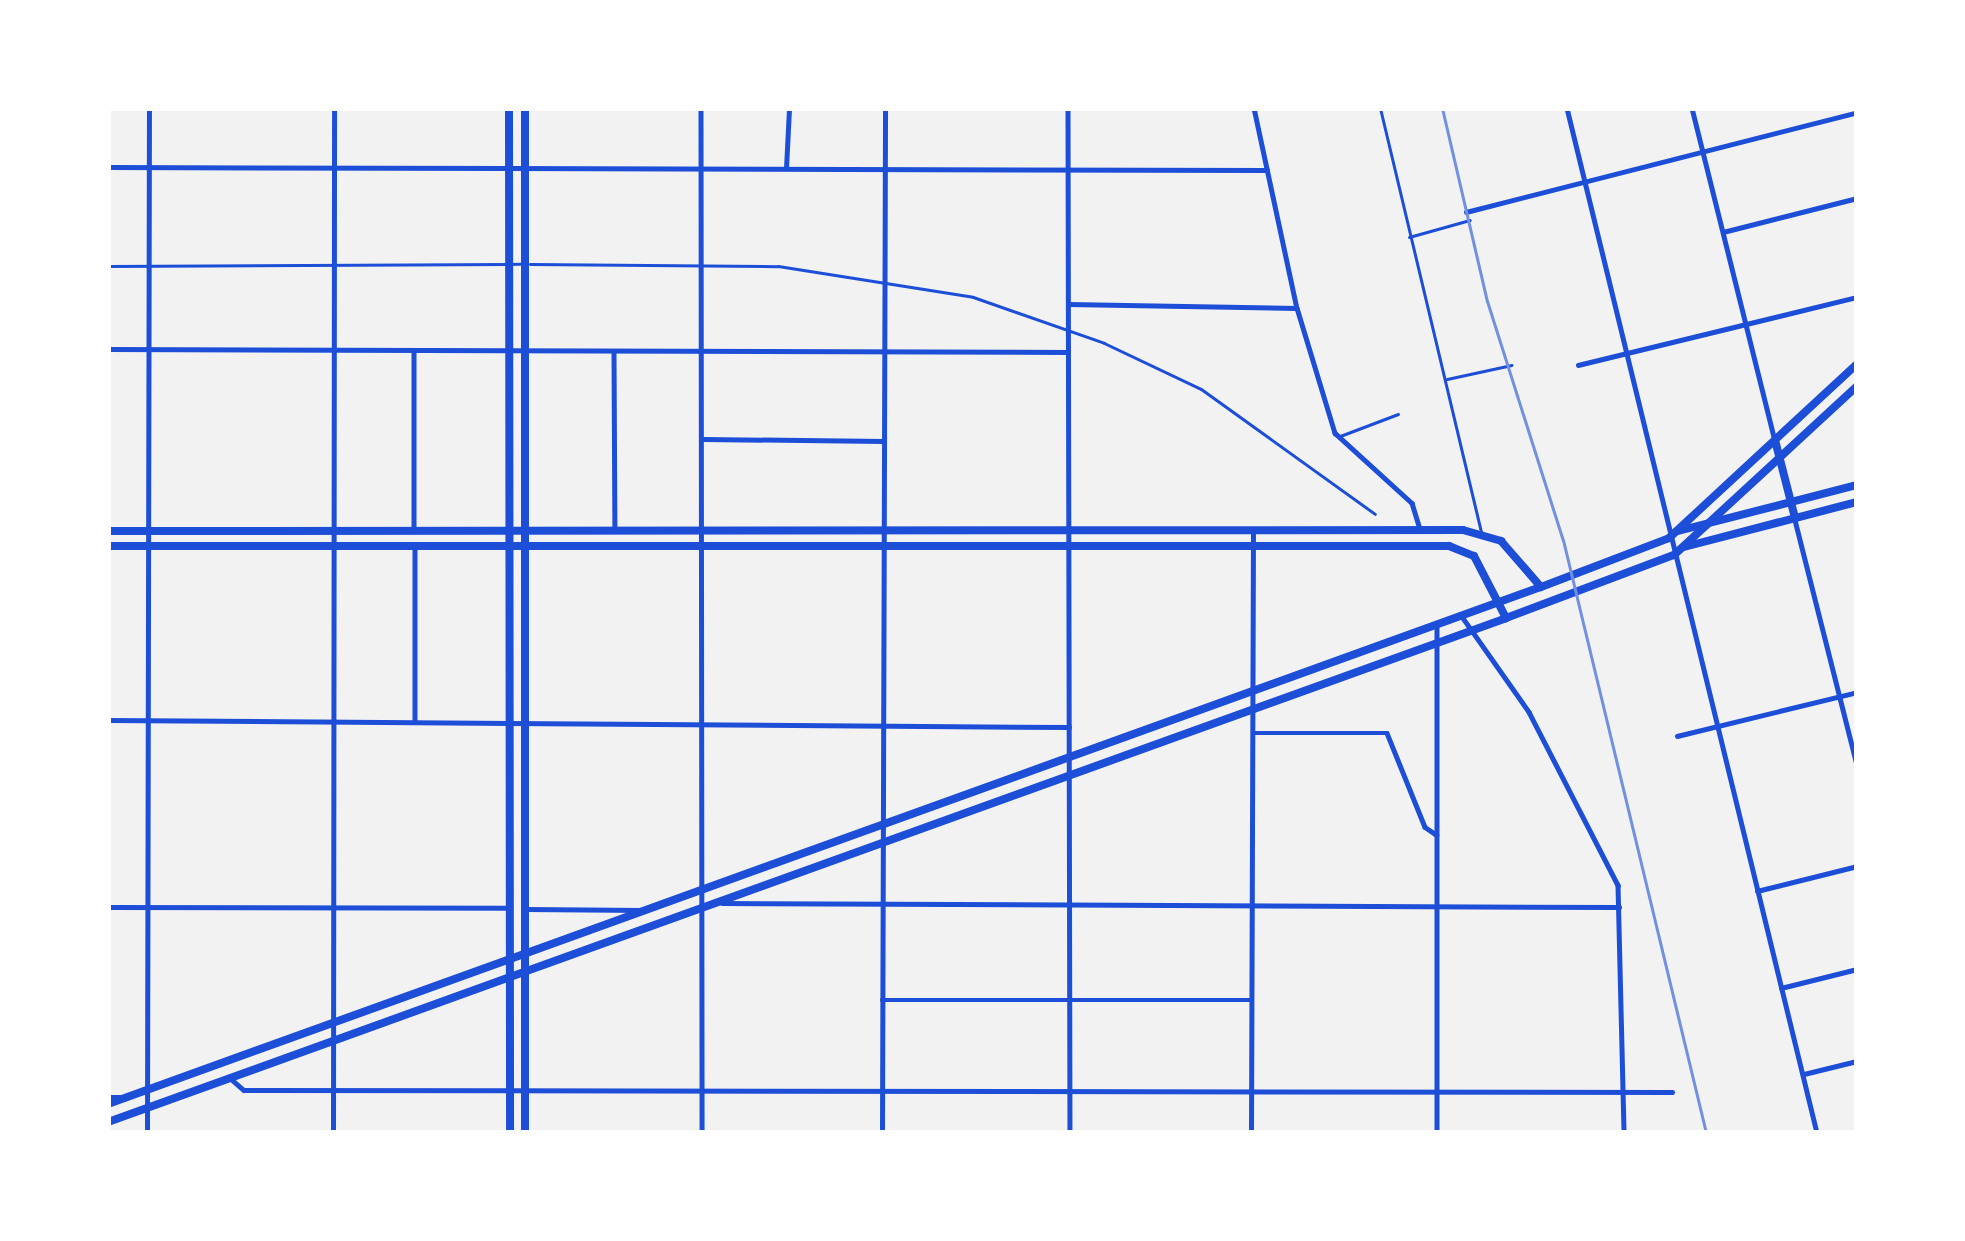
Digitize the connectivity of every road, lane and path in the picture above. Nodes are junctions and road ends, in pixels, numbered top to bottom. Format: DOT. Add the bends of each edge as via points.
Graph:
graph roads {
  1 [pos="149,108"];
  2 [pos="334,108"];
  3 [pos="508,108"];
  4 [pos="525,108"];
  5 [pos="701,108"];
  6 [pos="789,108"];
  7 [pos="885,108"];
  8 [pos="1069,108"];
  9 [pos="1254,108"];
  10 [pos="1380,108"];
  11 [pos="1567,108"];
  12 [pos="1692,108"];
  13 [pos="1857,112"];
  14 [pos="1703,150"];
  15 [pos="108,167"];
  16 [pos="148,167"];
  17 [pos="334,168"];
  18 [pos="509,169"];
  19 [pos="525,169"];
  20 [pos="700,169"];
  21 [pos="786,169"];
  22 [pos="885,170"];
  23 [pos="1068,170"];
  24 [pos="1267,170"];
  25 [pos="1586,178"];
  26 [pos="1857,198"];
  27 [pos="1466,212"];
  28 [pos="1470,220"];
  29 [pos="1723,232"];
  30 [pos="1409,237"];
  31 [pos="509,264"];
  32 [pos="525,264"];
  33 [pos="700,265"];
  34 [pos="108,266"];
  35 [pos="148,266"];
  36 [pos="334,266"];
  37 [pos="884,277"];
  38 [pos="1857,297"];
  39 [pos="1068,304"];
  40 [pos="1297,308"];
  41 [pos="1746,324"];
  42 [pos="1068,329"];
  43 [pos="108,349"];
  44 [pos="148,349"];
  45 [pos="334,350"];
  46 [pos="414,352"];
  47 [pos="1068,352"];
  48 [pos="510,353"];
  49 [pos="526,353"];
  50 [pos="614,353"];
  51 [pos="700,353"];
  52 [pos="1624,354"];
  53 [pos="884,355"];
  54 [pos="1857,364"];
  55 [pos="1511,365"];
  56 [pos="1578,365"];
  57 [pos="1445,380"];
  58 [pos="1857,386"];
  59 [pos="1398,414"];
  60 [pos="1338,436"];
  61 [pos="700,439"];
  62 [pos="1775,440"];
  63 [pos="883,441"];
  64 [pos="1780,458"];
  65 [pos="1857,485"];
  66 [pos="1790,502"];
  67 [pos="1857,502"];
  68 [pos="1375,514"];
  69 [pos="1795,518"];
  70 [pos="1709,523"];
  71 [pos="700,530"];
  72 [pos="1068,530"];
  73 [pos="1253,530"];
  74 [pos="1420,530"];
  75 [pos="108,531"];
  76 [pos="148,531"];
  77 [pos="334,531"];
  78 [pos="414,531"];
  79 [pos="511,531"];
  80 [pos="525,531"];
  81 [pos="615,531"];
  82 [pos="882,531"];
  83 [pos="1481,532"];
  84 [pos="1672,534"];
  85 [pos="108,546"];
  86 [pos="148,547"];
  87 [pos="334,547"];
  88 [pos="415,547"];
  89 [pos="510,547"];
  90 [pos="525,547"];
  91 [pos="700,548"];
  92 [pos="881,548"];
  93 [pos="1067,548"];
  94 [pos="1253,549"];
  95 [pos="1678,551"];
  96 [pos="1541,587"];
  97 [pos="1499,602"];
  98 [pos="1462,616"];
  99 [pos="1506,618"];
  100 [pos="1436,624"];
  101 [pos="1472,631"];
  102 [pos="1436,644"];
  103 [pos="1253,690"];
  104 [pos="1857,692"];
  105 [pos="1840,696"];
  106 [pos="1252,710"];
  107 [pos="108,720"];
  108 [pos="148,720"];
  109 [pos="334,720"];
  110 [pos="415,720"];
  111 [pos="510,720"];
  112 [pos="525,720"];
  113 [pos="700,722"];
  114 [pos="884,724"];
  115 [pos="1069,727"];
  116 [pos="1717,727"];
  117 [pos="1253,733"];
  118 [pos="1677,736"];
  119 [pos="1070,755"];
  120 [pos="1857,765"];
  121 [pos="1070,774"];
  122 [pos="884,820"];
  123 [pos="1437,835"];
  124 [pos="885,840"];
  125 [pos="1857,866"];
  126 [pos="700,889"];
  127 [pos="1757,891"];
  128 [pos="716,903"];
  129 [pos="881,904"];
  130 [pos="1070,905"];
  131 [pos="1252,906"];
  132 [pos="108,907"];
  133 [pos="148,907"];
  134 [pos="334,907"];
  135 [pos="1437,907"];
  136 [pos="511,908"];
  137 [pos="1619,908"];
  138 [pos="525,909"];
  139 [pos="700,909"];
  140 [pos="642,910"];
  141 [pos="525,952"];
  142 [pos="511,957"];
  143 [pos="1857,969"];
  144 [pos="525,972"];
  145 [pos="511,977"];
  146 [pos="1781,988"];
  147 [pos="1070,999"];
  148 [pos="882,1000"];
  149 [pos="1252,1000"];
  150 [pos="333,1022"];
  151 [pos="333,1041"];
  152 [pos="1857,1061"];
  153 [pos="1803,1075"];
  154 [pos="230,1078"];
  155 [pos="147,1089"];
  156 [pos="333,1090"];
  157 [pos="510,1091"];
  158 [pos="525,1091"];
  159 [pos="701,1092"];
  160 [pos="882,1092"];
  161 [pos="1437,1092"];
  162 [pos="1623,1092"];
  163 [pos="1672,1092"];
  164 [pos="1070,1093"];
  165 [pos="1252,1093"];
  166 [pos="108,1100"];
  167 [pos="147,1108"];
  168 [pos="108,1122"];
  169 [pos="147,1133"];
  170 [pos="333,1133"];
  171 [pos="510,1133"];
  172 [pos="525,1133"];
  173 [pos="701,1133"];
  174 [pos="882,1133"];
  175 [pos="1070,1133"];
  176 [pos="1252,1133"];
  177 [pos="1437,1133"];
  178 [pos="1624,1133"];
  179 [pos="1817,1133"];
  1 -- 16 [label="street"];
  2 -- 17 [label="street"];
  3 -- 18 [label="main road"];
  4 -- 19 [label="main road"];
  5 -- 20 [label="street"];
  6 -- 21 [label="street"];
  7 -- 22 [label="street"];
  8 -- 23 [label="street"];
  9 -- 24 [label="street"];
  10 -- 30 [label="lane"];
  11 -- 25 [label="street"];
  12 -- 14 [label="street"];
  13 -- 14 [label="street"];
  14 -- 25 [label="street"];
  14 -- 29 [label="street"];
  15 -- 16 [label="street"];
  16 -- 17 [label="street"];
  16 -- 35 [label="street"];
  17 -- 18 [label="street"];
  17 -- 36 [label="street"];
  18 -- 19 [label="street"];
  18 -- 31 [label="main road"];
  19 -- 20 [label="street"];
  19 -- 32 [label="main road"];
  20 -- 21 [label="street"];
  20 -- 33 [label="street"];
  21 -- 22 [label="street"];
  22 -- 23 [label="street"];
  22 -- 37 [label="street"];
  23 -- 24 [label="street"];
  23 -- 39 [label="street"];
  24 -- 40 [label="street"];
  25 -- 27 [label="street"];
  25 -- 52 [label="street"];
  26 -- 29 [label="street"];
  28 -- 30 [label="lane"];
  29 -- 41 [label="street"];
  30 -- 57 [label="lane"];
  31 -- 32 [label="lane"];
  31 -- 36 [label="lane"];
  31 -- 48 [label="main road"];
  32 -- 33 [label="lane"];
  32 -- 49 [label="main road"];
  33 -- 37 [label="lane"];
  33 -- 51 [label="street"];
  34 -- 35 [label="lane"];
  35 -- 36 [label="lane"];
  35 -- 44 [label="street"];
  36 -- 45 [label="street"];
  37 -- 42 [label="lane"];
  37 -- 53 [label="street"];
  38 -- 41 [label="street"];
  39 -- 40 [label="street"];
  39 -- 42 [label="street"];
  40 -- 60 [label="street"];
  41 -- 52 [label="street"];
  41 -- 62 [label="street"];
  42 -- 47 [label="street"];
  42 -- 68 [label="lane" via="1220,400"];
  43 -- 44 [label="street"];
  44 -- 45 [label="street"];
  44 -- 76 [label="street"];
  45 -- 46 [label="street"];
  45 -- 77 [label="street"];
  46 -- 48 [label="street"];
  46 -- 78 [label="street"];
  47 -- 53 [label="street"];
  47 -- 72 [label="street"];
  48 -- 49 [label="street"];
  48 -- 79 [label="main road"];
  49 -- 50 [label="street"];
  49 -- 80 [label="main road"];
  50 -- 51 [label="street"];
  50 -- 81 [label="street"];
  51 -- 53 [label="street"];
  51 -- 61 [label="street"];
  52 -- 56 [label="street"];
  52 -- 84 [label="street"];
  53 -- 63 [label="street"];
  54 -- 62 [label="main road"];
  55 -- 57 [label="lane"];
  57 -- 83 [label="lane"];
  58 -- 64 [label="main road"];
  59 -- 60 [label="lane"];
  60 -- 74 [label="street" via="1412,503"];
  61 -- 63 [label="street"];
  61 -- 71 [label="street"];
  62 -- 64 [label="main road"];
  62 -- 84 [label="main road"];
  63 -- 82 [label="street"];
  64 -- 66 [label="main road"];
  64 -- 70 [label="main road"];
  65 -- 66 [label="main road"];
  66 -- 69 [label="main road"];
  66 -- 70 [label="main road"];
  67 -- 69 [label="main road"];
  69 -- 95 [label="main road"];
  69 -- 105 [label="street"];
  70 -- 84 [label="main road"];
  70 -- 95 [label="main road"];
  71 -- 81 [label="main road"];
  71 -- 82 [label="main road"];
  71 -- 91 [label="street"];
  72 -- 73 [label="main road"];
  72 -- 82 [label="main road"];
  72 -- 93 [label="street"];
  73 -- 74 [label="main road"];
  73 -- 94 [label="street"];
  74 -- 83 [label="main road"];
  75 -- 76 [label="main road"];
  76 -- 77 [label="main road"];
  76 -- 86 [label="street"];
  77 -- 78 [label="main road"];
  77 -- 87 [label="street"];
  78 -- 79 [label="main road"];
  79 -- 80 [label="main road"];
  79 -- 89 [label="main road"];
  80 -- 81 [label="main road"];
  80 -- 90 [label="main road"];
  82 -- 92 [label="street"];
  83 -- 96 [label="main road" via="1501,541"];
  84 -- 95 [label="street"];
  84 -- 96 [label="main road"];
  85 -- 86 [label="main road"];
  86 -- 87 [label="main road"];
  86 -- 108 [label="street"];
  87 -- 88 [label="main road"];
  87 -- 109 [label="street"];
  88 -- 89 [label="main road"];
  88 -- 110 [label="street"];
  89 -- 90 [label="main road"];
  89 -- 111 [label="main road"];
  90 -- 91 [label="main road"];
  90 -- 112 [label="main road"];
  91 -- 92 [label="main road"];
  91 -- 113 [label="street"];
  92 -- 93 [label="main road"];
  92 -- 114 [label="street"];
  93 -- 94 [label="main road"];
  93 -- 115 [label="street"];
  94 -- 97 [label="main road" via="1463,549"];
  94 -- 103 [label="street"];
  95 -- 99 [label="main road"];
  95 -- 116 [label="street"];
  96 -- 97 [label="main road"];
  97 -- 98 [label="main road"];
  97 -- 99 [label="main road"];
  98 -- 100 [label="main road"];
  98 -- 101 [label="street"];
  99 -- 101 [label="main road"];
  100 -- 102 [label="street"];
  100 -- 103 [label="main road"];
  101 -- 102 [label="main road"];
  101 -- 137 [label="street" via="1595,829"];
  102 -- 106 [label="main road"];
  102 -- 123 [label="street"];
  103 -- 106 [label="street"];
  103 -- 119 [label="main road"];
  104 -- 105 [label="street"];
  105 -- 116 [label="street"];
  105 -- 120 [label="street"];
  106 -- 117 [label="street"];
  106 -- 121 [label="main road"];
  107 -- 108 [label="street"];
  108 -- 109 [label="street"];
  108 -- 133 [label="street"];
  109 -- 110 [label="street"];
  109 -- 134 [label="street"];
  110 -- 111 [label="street"];
  111 -- 112 [label="street"];
  111 -- 136 [label="main road"];
  112 -- 113 [label="street"];
  112 -- 138 [label="main road"];
  113 -- 114 [label="street"];
  113 -- 126 [label="street"];
  114 -- 115 [label="street"];
  114 -- 122 [label="street"];
  115 -- 119 [label="street"];
  116 -- 118 [label="street"];
  116 -- 127 [label="street"];
  117 -- 123 [label="street" via="1388,733 1425,827"];
  117 -- 131 [label="street"];
  119 -- 121 [label="street"];
  119 -- 122 [label="main road"];
  121 -- 124 [label="main road"];
  121 -- 130 [label="street"];
  122 -- 124 [label="street"];
  122 -- 126 [label="main road"];
  123 -- 135 [label="street"];
  124 -- 128 [label="main road"];
  124 -- 129 [label="street"];
  125 -- 127 [label="street"];
  126 -- 139 [label="street"];
  126 -- 140 [label="main road"];
  127 -- 146 [label="street"];
  128 -- 129 [label="street"];
  128 -- 139 [label="main road"];
  129 -- 130 [label="street"];
  129 -- 148 [label="street"];
  130 -- 131 [label="street"];
  130 -- 147 [label="street"];
  131 -- 135 [label="street"];
  131 -- 149 [label="street"];
  132 -- 133 [label="street"];
  133 -- 134 [label="street"];
  133 -- 155 [label="street"];
  134 -- 136 [label="street"];
  134 -- 150 [label="street"];
  135 -- 137 [label="street"];
  135 -- 161 [label="street"];
  136 -- 142 [label="main road"];
  137 -- 162 [label="street"];
  138 -- 140 [label="street"];
  138 -- 141 [label="main road"];
  139 -- 144 [label="main road"];
  139 -- 159 [label="street"];
  140 -- 141 [label="main road"];
  141 -- 142 [label="main road"];
  141 -- 144 [label="main road"];
  142 -- 145 [label="main road"];
  142 -- 150 [label="main road"];
  143 -- 146 [label="street"];
  144 -- 145 [label="main road"];
  144 -- 158 [label="main road"];
  145 -- 151 [label="main road"];
  145 -- 157 [label="main road"];
  146 -- 153 [label="street"];
  147 -- 148 [label="street"];
  147 -- 149 [label="street"];
  147 -- 164 [label="street"];
  148 -- 160 [label="street"];
  149 -- 165 [label="street"];
  150 -- 151 [label="street"];
  150 -- 155 [label="main road"];
  151 -- 154 [label="main road"];
  151 -- 156 [label="street"];
  152 -- 153 [label="street"];
  153 -- 179 [label="street"];
  154 -- 156 [label="street" via="244,1090"];
  154 -- 167 [label="main road"];
  155 -- 166 [label="main road"];
  155 -- 167 [label="street"];
  156 -- 157 [label="street"];
  156 -- 170 [label="street"];
  157 -- 158 [label="street"];
  157 -- 171 [label="main road"];
  158 -- 159 [label="street"];
  158 -- 172 [label="main road"];
  159 -- 160 [label="street"];
  159 -- 173 [label="street"];
  160 -- 164 [label="street"];
  160 -- 174 [label="street"];
  161 -- 162 [label="street"];
  161 -- 165 [label="street"];
  161 -- 177 [label="street"];
  162 -- 163 [label="street"];
  162 -- 178 [label="street"];
  164 -- 165 [label="street"];
  164 -- 175 [label="street"];
  165 -- 176 [label="street"];
  167 -- 168 [label="main road"];
  167 -- 169 [label="street"];
}
